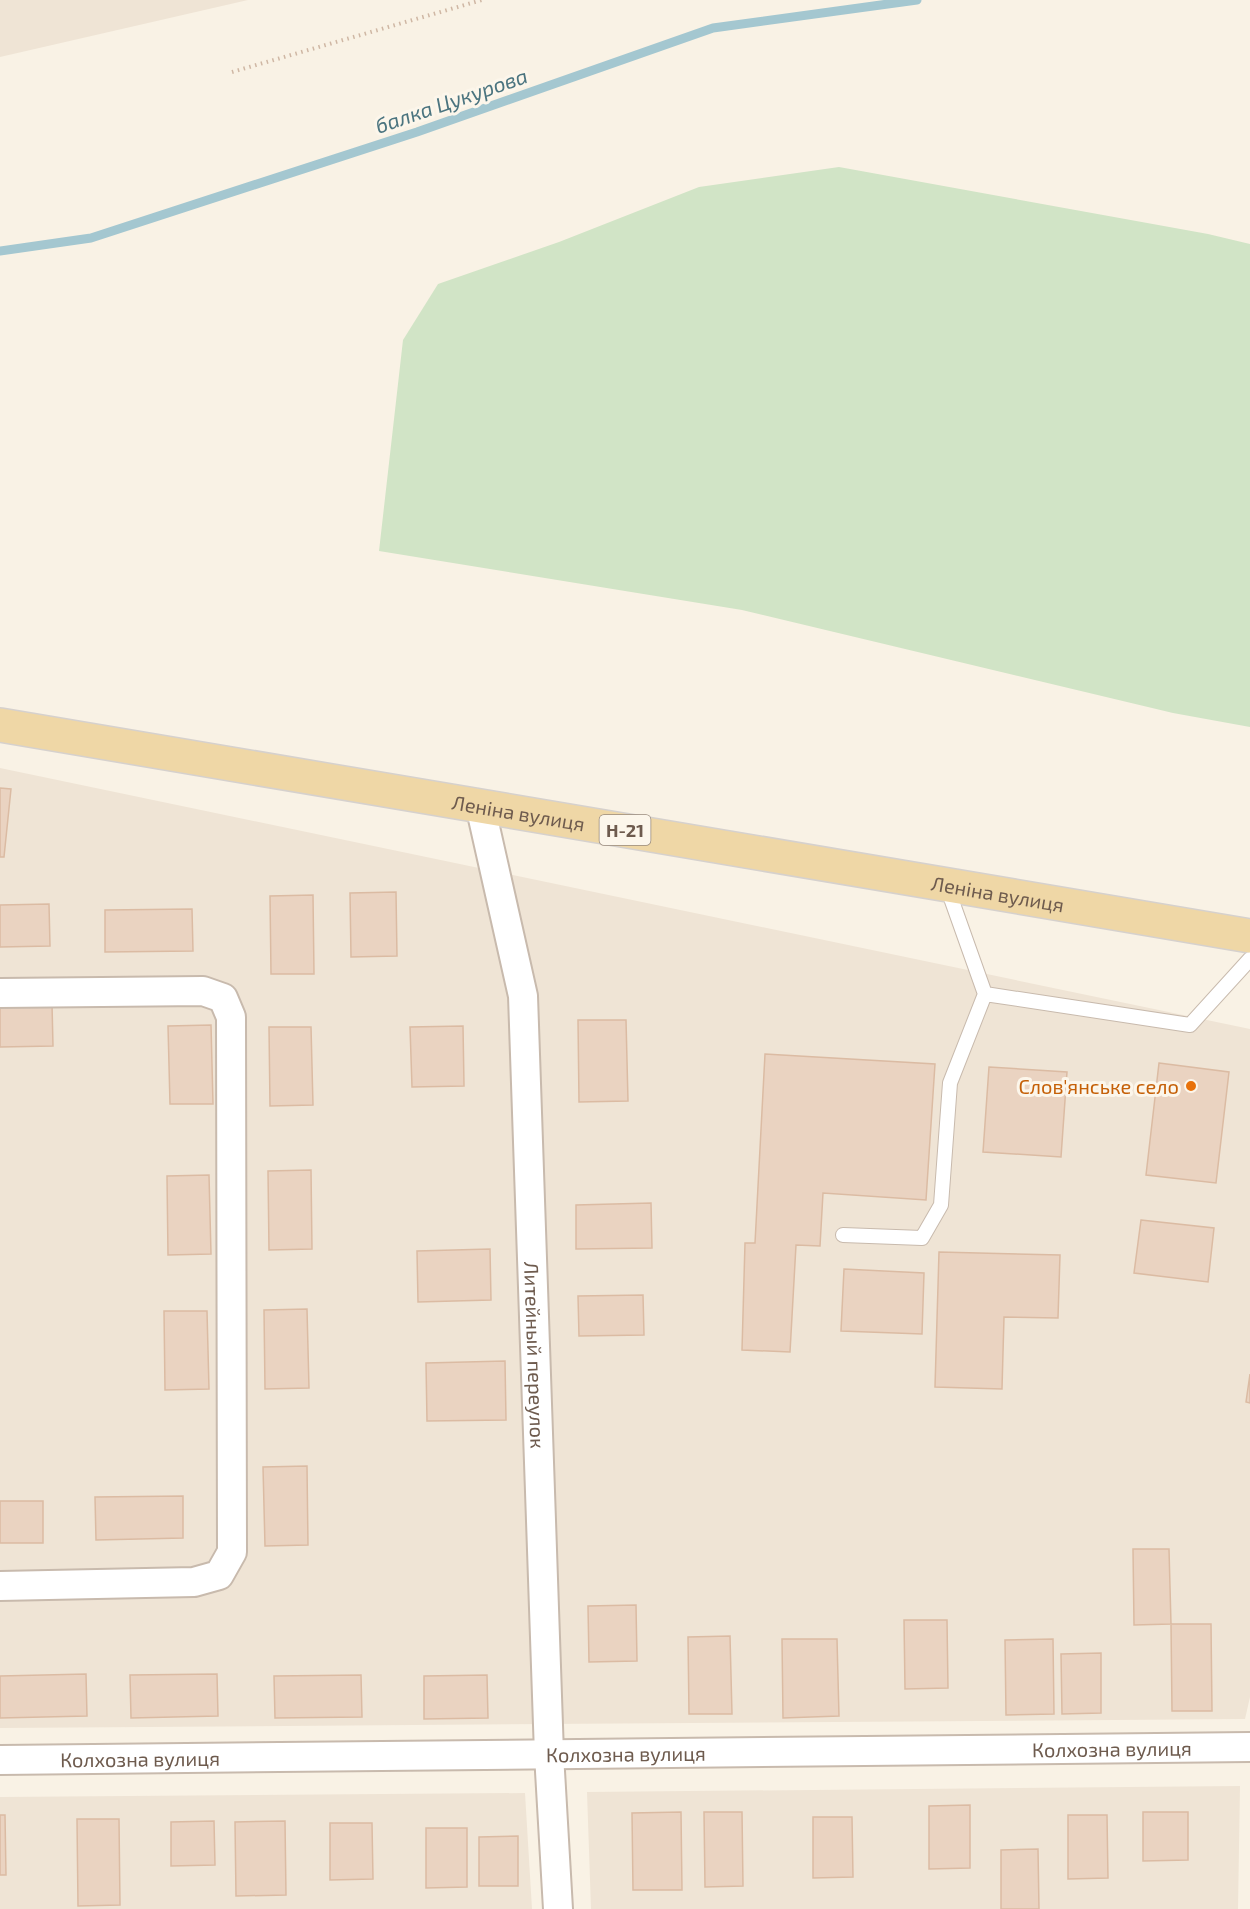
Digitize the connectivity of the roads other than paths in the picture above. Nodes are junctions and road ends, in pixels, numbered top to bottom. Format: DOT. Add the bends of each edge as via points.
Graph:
graph roads {
  1 [pos="0,725"];
  2 [pos="480,806"];
  3 [pos="946,885"];
  4 [pos="1250,936"];
  5 [pos="1250,959"];
  6 [pos="0,993"];
  7 [pos="985,994"];
  8 [pos="843,1235"];
  9 [pos="0,1586"];
  10 [pos="1250,1747"];
  11 [pos="549,1754"];
  12 [pos="0,1760"];
  13 [pos="558,1909"];
  1 -- 2 [label="main road, Леніна вулиця / Н-21"];
  2 -- 3 [label="main road, Леніна вулиця / Н-21"];
  2 -- 11 [label="street, Литейный переулок" via="524,996"];
  3 -- 4 [label="main road, Леніна вулиця / Н-21"];
  3 -- 7 [label="lane"];
  5 -- 7 [label="lane" via="1190,1024"];
  6 -- 9 [label="street" via="203,991 223,998 231,1017 232,1528 232,1552 219,1575 194,1582"];
  7 -- 8 [label="lane" via="950,1083 941,1205 922,1238"];
  10 -- 11 [label="street, Колхозна вулиця"];
  11 -- 12 [label="street, Колхозна вулиця"];
  11 -- 13 [label="street, Литейный переулок"];
}
